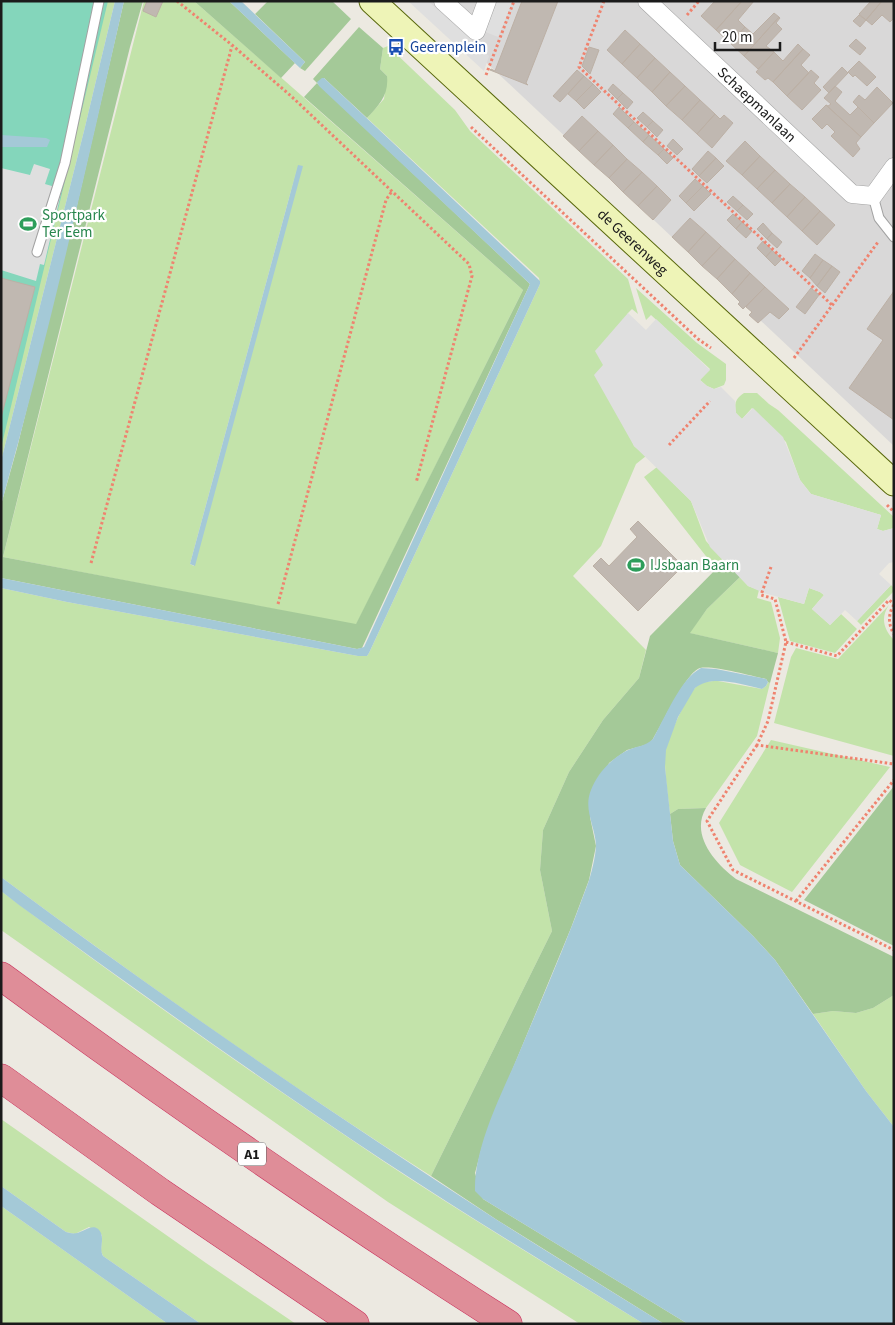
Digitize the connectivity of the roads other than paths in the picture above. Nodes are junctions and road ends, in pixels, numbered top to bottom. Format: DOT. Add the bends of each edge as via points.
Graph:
graph roads {
  1 [pos="99,1"];
  2 [pos="372,1"];
  3 [pos="443,1"];
  4 [pos="486,1"];
  5 [pos="647,1"];
  6 [pos="894,167"];
  7 [pos="873,196"];
  8 [pos="894,237"];
  9 [pos="37,252"];
  10 [pos="894,483"];
  11 [pos="1,976"];
  12 [pos="1,1078"];
  13 [pos="355,1324"];
  14 [pos="508,1324"];
  1 -- 9 [label="lane" via="65,163"];
  2 -- 10 [label="main road, de Geerenweg"];
  3 -- 4 [label="street" via="476,31"];
  5 -- 7 [label="street, Schaepmanlaan" via="852,194"];
  6 -- 7 [label="street"];
  7 -- 8 [label="lane" via="878,218"];
  11 -- 14 [label="highway, A1" via="286,1179"];
  12 -- 13 [label="highway" via="160,1192"];
}
